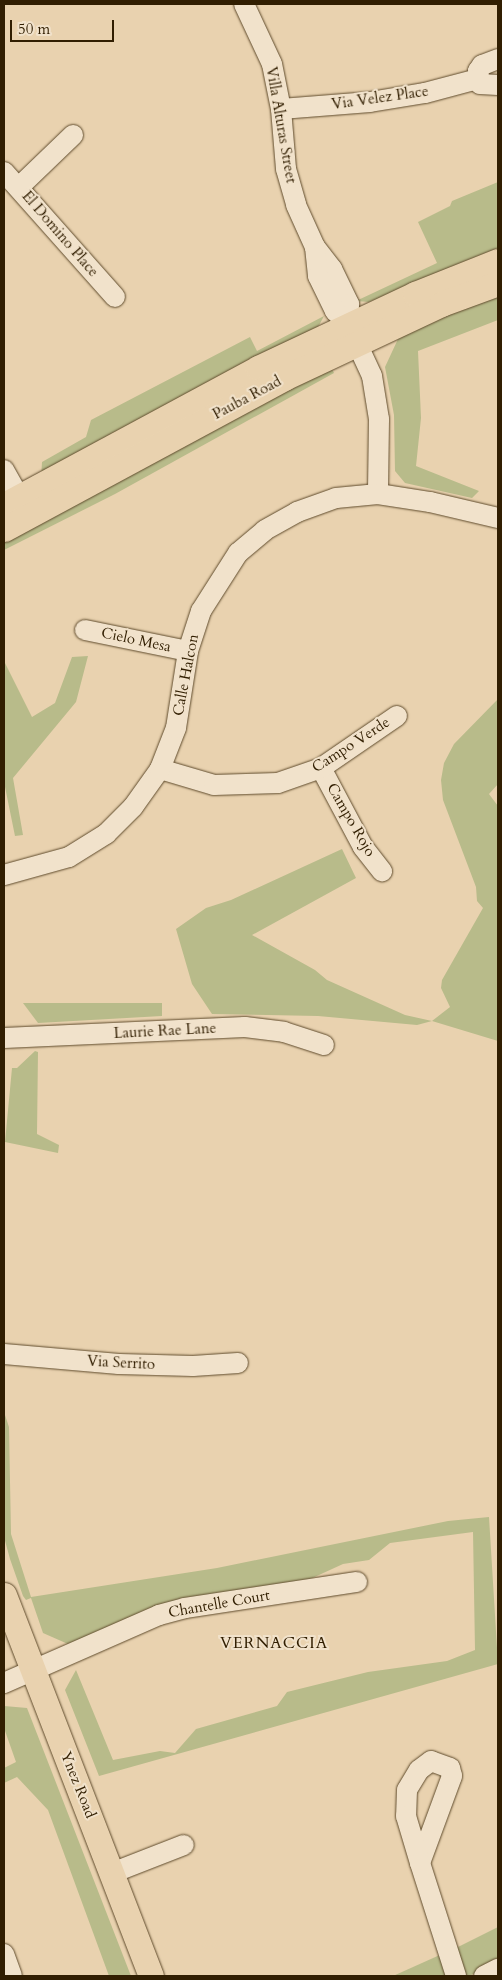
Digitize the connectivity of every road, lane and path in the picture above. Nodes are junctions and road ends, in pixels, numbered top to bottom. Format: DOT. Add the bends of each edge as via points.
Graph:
graph roads {
  1 [pos="244,4"];
  2 [pos="498,59"];
  3 [pos="478,80"];
  4 [pos="498,85"];
  5 [pos="281,109"];
  6 [pos="73,135"];
  7 [pos="4,172"];
  8 [pos="19,187"];
  9 [pos="498,261"];
  10 [pos="498,283"];
  11 [pos="116,297"];
  12 [pos="353,333"];
  13 [pos="4,470"];
  14 [pos="378,494"];
  15 [pos="497,512"];
  16 [pos="12,513"];
  17 [pos="85,630"];
  18 [pos="188,651"];
  19 [pos="397,716"];
  20 [pos="322,768"];
  21 [pos="160,769"];
  22 [pos="382,871"];
  23 [pos="4,875"];
  24 [pos="4,1038"];
  25 [pos="324,1045"];
  26 [pos="4,1354"];
  27 [pos="238,1363"];
  28 [pos="357,1582"];
  29 [pos="4,1595"];
  30 [pos="33,1672"];
  31 [pos="4,1683"];
  32 [pos="184,1844"];
  33 [pos="420,1863"];
  34 [pos="112,1872"];
  35 [pos="4,1954"];
  36 [pos="498,1970"];
  37 [pos="12,1976"];
  38 [pos="151,1976"];
  39 [pos="456,1976"];
  40 [pos="484,1976"];
  1 -- 5 [label="street, Villa Alturas Street" via="272,64"];
  2 -- 3 [label="street" via="482,65"];
  3 -- 4 [label="street, Via Velez Place" via="484,86"];
  3 -- 5 [label="street, Via Velez Place" via="388,99"];
  5 -- 12 [label="street, Villa Alturas Street" via="286,170 296,205 315,247 332,269 348,304"];
  6 -- 8 [label="street"];
  7 -- 8 [label="street, El Domino Place"];
  8 -- 11 [label="street, El Domino Place"];
  9 -- 12 [label="main road, Pauba Road"];
  10 -- 12 [label="main road, Pauba Road"];
  12 -- 14 [label="street, Villa Alturas Street" via="372,376 380,419"];
  12 -- 16 [label="main road, Pauba Road" via="180,408"];
  13 -- 16 [label="street"];
  14 -- 15 [label="street, Calle Halcon"];
  14 -- 18 [label="street, Calle Halcon" via="336,498 297,512 265,530 238,553 214,590 201,611"];
  17 -- 18 [label="street, Cielo Mesa"];
  18 -- 21 [label="street, Calle Halcon" via="176,728"];
  19 -- 20 [label="street, Campo Verde"];
  20 -- 21 [label="street, Campo Verde" via="278,784 242,786 214,784"];
  20 -- 22 [label="street, Campo Rojo" via="363,847"];
  21 -- 23 [label="street, Calle Halcon" via="132,807 106,834 69,857"];
  24 -- 25 [label="street, Laurie Rae Lane" via="246,1027 284,1032"];
  26 -- 27 [label="street, Via Serrito" via="119,1364 193,1366"];
  28 -- 30 [label="street, Chantelle Court" via="168,1612"];
  29 -- 30 [label="main road, Ynez Road"];
  30 -- 31 [label="street, Chantelle Court"];
  30 -- 34 [label="main road, Ynez Road"];
  32 -- 34 [label="street"];
  33 -- 39 [label="street"];
  34 -- 38 [label="main road, Ynez Road"];
  35 -- 37 [label="street"];
  36 -- 40 [label="street"];
}
